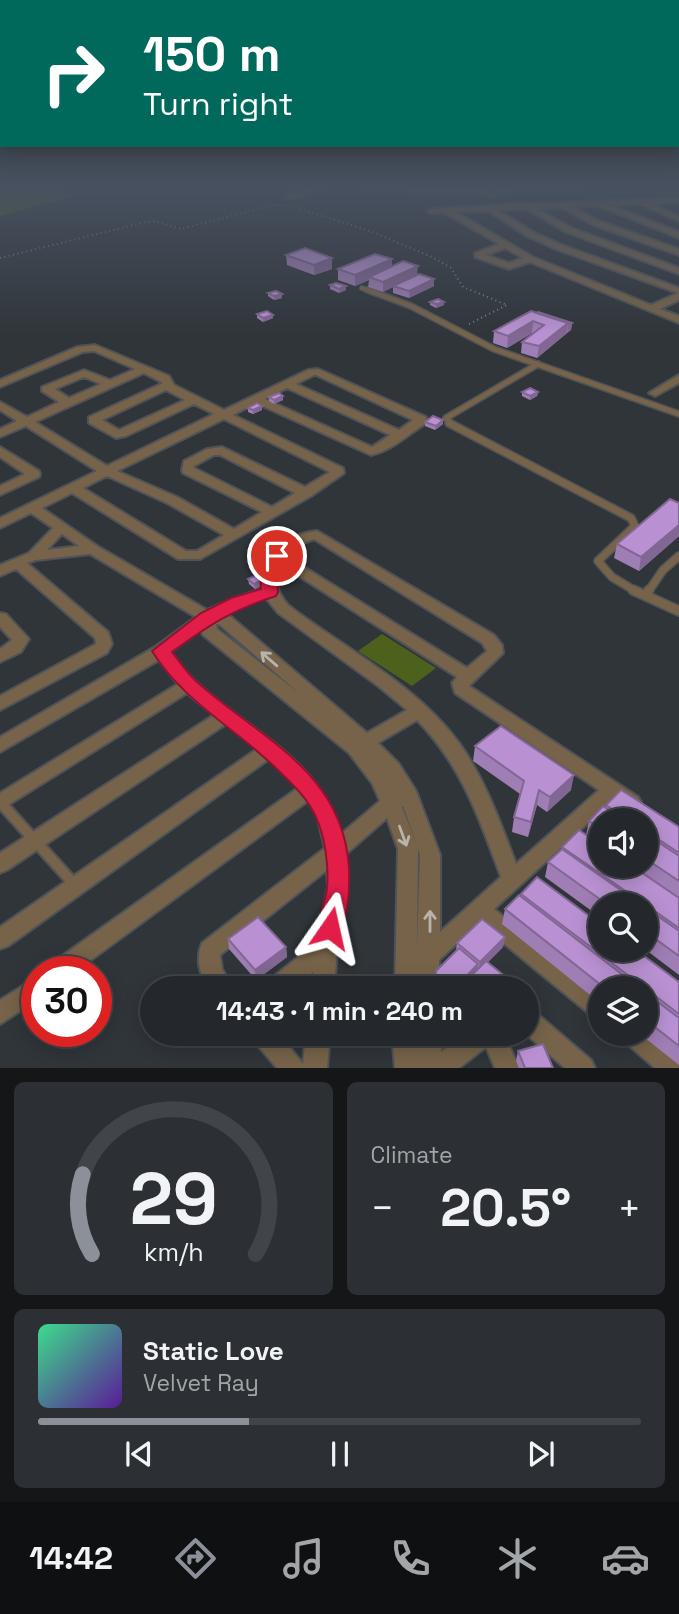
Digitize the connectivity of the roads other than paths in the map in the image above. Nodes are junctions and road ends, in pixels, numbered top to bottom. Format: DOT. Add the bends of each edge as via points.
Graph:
graph roads {
  1 [pos="490,236"];
  2 [pos="534,236"];
  3 [pos="585,236"];
  4 [pos="633,236"];
  5 [pos="505,245"];
  6 [pos="679,252"];
  7 [pos="530,259"];
  8 [pos="679,271"];
  9 [pos="362,288"];
  10 [pos="679,293"];
  11 [pos="651,309"];
  12 [pos="679,320"];
  13 [pos="538,364"];
  14 [pos="144,369"];
  15 [pos="679,378"];
  16 [pos="0,384"];
  17 [pos="111,384"];
  18 [pos="287,384"];
  19 [pos="166,386"];
  20 [pos="654,393"];
  21 [pos="256,399"];
  22 [pos="193,400"];
  23 [pos="68,403"];
  24 [pos="0,405"];
  25 [pos="679,414"];
  26 [pos="224,415"];
  27 [pos="26,422"];
  28 [pos="0,433"];
  29 [pos="400,435"];
  30 [pos="3,456"];
  31 [pos="107,471"];
  32 [pos="74,488"];
  33 [pos="0,491"];
  34 [pos="306,493"];
  35 [pos="32,508"];
  36 [pos="272,512"];
  37 [pos="0,524"];
  38 [pos="61,527"];
  39 [pos="235,535"];
  40 [pos="92,549"];
  41 [pos="34,556"];
  42 [pos="277,556"];
  43 [pos="679,556"];
  44 [pos="7,566"];
  45 [pos="270,592"];
  46 [pos="646,595"];
  47 [pos="679,611"];
  48 [pos="207,617"];
  49 [pos="0,618"];
  50 [pos="161,651"];
  51 [pos="0,656"];
  52 [pos="468,676"];
  53 [pos="188,685"];
  54 [pos="0,705"];
  55 [pos="418,711"];
  56 [pos="227,715"];
  57 [pos="0,745"];
  58 [pos="361,745"];
  59 [pos="271,749"];
  60 [pos="311,789"];
  61 [pos="611,790"];
  62 [pos="400,800"];
  63 [pos="0,802"];
  64 [pos="640,808"];
  65 [pos="568,829"];
  66 [pos="35,841"];
  67 [pos="588,843"];
  68 [pos="337,850"];
  69 [pos="0,864"];
  70 [pos="518,875"];
  71 [pos="546,885"];
  72 [pos="76,886"];
  73 [pos="479,910"];
  74 [pos="0,939"];
  75 [pos="326,948"];
  76 [pos="430,954"];
  77 [pos="79,956"];
  78 [pos="213,976"];
  79 [pos="292,976"];
  80 [pos="324,976"];
  81 [pos="407,976"];
  82 [pos="412,976"];
  83 [pos="429,976"];
  84 [pos="21,998"];
  85 [pos="588,998"];
  86 [pos="0,1013"];
  87 [pos="539,1030"];
  88 [pos="273,1046"];
  89 [pos="317,1046"];
  90 [pos="405,1046"];
  91 [pos="429,1046"];
  92 [pos="468,1046"];
  93 [pos="497,1046"];
  94 [pos="647,1046"];
  95 [pos="293,1068"];
  96 [pos="315,1068"];
  97 [pos="407,1068"];
  98 [pos="430,1068"];
  99 [pos="439,1068"];
  100 [pos="507,1068"];
  101 [pos="583,1068"];
  102 [pos="674,1068"];
  1 -- 5 [label="street"];
  2 -- 10 [label="street"];
  3 -- 8 [label="street"];
  4 -- 6 [label="street"];
  5 -- 7 [label="street"];
  5 -- 7 [label="street" via="478,256 509,266"];
  7 -- 11 [label="street"];
  9 -- 13 [label="lane" via="411,306 494,349"];
  10 -- 11 [label="street"];
  11 -- 12 [label="street"];
  13 -- 25 [label="lane"];
  13 -- 46 [label="lane" via="446,418 631,518 635,526 598,561 616,580"];
  14 -- 16 [label="street" via="87,348"];
  14 -- 17 [label="street"];
  14 -- 19 [label="street" via="169,381"];
  15 -- 20 [label="street"];
  17 -- 23 [label="street"];
  17 -- 23 [label="street" via="84,373 46,389"];
  18 -- 21 [label="street"];
  18 -- 29 [label="street"];
  18 -- 29 [label="street" via="318,372 422,420"];
  19 -- 22 [label="street"];
  19 -- 22 [label="street" via="93,420 122,433"];
  21 -- 26 [label="street"];
  21 -- 29 [label="street" via="366,450 376,450"];
  22 -- 26 [label="street"];
  23 -- 27 [label="street"];
  24 -- 27 [label="street"];
  26 -- 31 [label="street"];
  26 -- 34 [label="street" via="337,468 338,474"];
  27 -- 28 [label="street"];
  27 -- 31 [label="street"];
  30 -- 33 [label="street" via="34,474"];
  31 -- 32 [label="street"];
  31 -- 39 [label="street"];
  32 -- 35 [label="street"];
  32 -- 39 [label="street" via="183,556 200,555"];
  34 -- 36 [label="street"];
  34 -- 36 [label="street" via="222,451 188,464 188,470"];
  35 -- 37 [label="street"];
  35 -- 38 [label="street"];
  36 -- 39 [label="street"];
  38 -- 40 [label="street"];
  38 -- 41 [label="street"];
  40 -- 41 [label="street"];
  40 -- 48 [label="street"];
  41 -- 44 [label="street"];
  42 -- 45 [label="street" via="269,573"];
  42 -- 52 [label="street"];
  42 -- 52 [label="street" via="301,537 317,535 488,639 495,645 495,653"];
  43 -- 46 [label="lane"];
  44 -- 54 [label="street" via="102,636 104,644"];
  45 -- 48 [label="street"];
  45 -- 55 [label="street" via="299,622"];
  46 -- 47 [label="lane"];
  48 -- 50 [label="street"];
  48 -- 58 [label="street" via="209,631"];
  49 -- 51 [label="street" via="21,639"];
  50 -- 53 [label="street"];
  50 -- 57 [label="street"];
  52 -- 61 [label="street" via="460,683 461,689"];
  53 -- 56 [label="street"];
  53 -- 63 [label="street"];
  55 -- 58 [label="street"];
  55 -- 70 [label="street" via="463,764"];
  56 -- 59 [label="street"];
  56 -- 66 [label="street"];
  58 -- 62 [label="street" via="379,779"];
  59 -- 60 [label="street"];
  59 -- 72 [label="street"];
  60 -- 68 [label="street" via="326,814"];
  60 -- 77 [label="street"];
  61 -- 64 [label="street"];
  61 -- 65 [label="street"];
  62 -- 68 [label="street"];
  76 -- 62 [label="street, one-way" via="430,855"];
  62 -- 81 [label="street, one-way" via="408,849"];
  63 -- 66 [label="lane"];
  65 -- 67 [label="street"];
  65 -- 70 [label="street"];
  66 -- 69 [label="street"];
  66 -- 72 [label="lane"];
  68 -- 75 [label="street" via="338,888"];
  68 -- 78 [label="street" via="210,950"];
  70 -- 71 [label="street"];
  70 -- 73 [label="street"];
  72 -- 74 [label="street"];
  73 -- 76 [label="street"];
  73 -- 85 [label="street"];
  75 -- 79 [label="street"];
  75 -- 80 [label="street"];
  76 -- 82 [label="street"];
  76 -- 83 [label="street"];
  84 -- 86 [label="street"];
  87 -- 101 [label="street"];
  88 -- 95 [label="street"];
  89 -- 96 [label="street"];
  90 -- 97 [label="street"];
  91 -- 98 [label="street"];
  92 -- 99 [label="street"];
  93 -- 100 [label="street"];
  94 -- 102 [label="street"];
}
